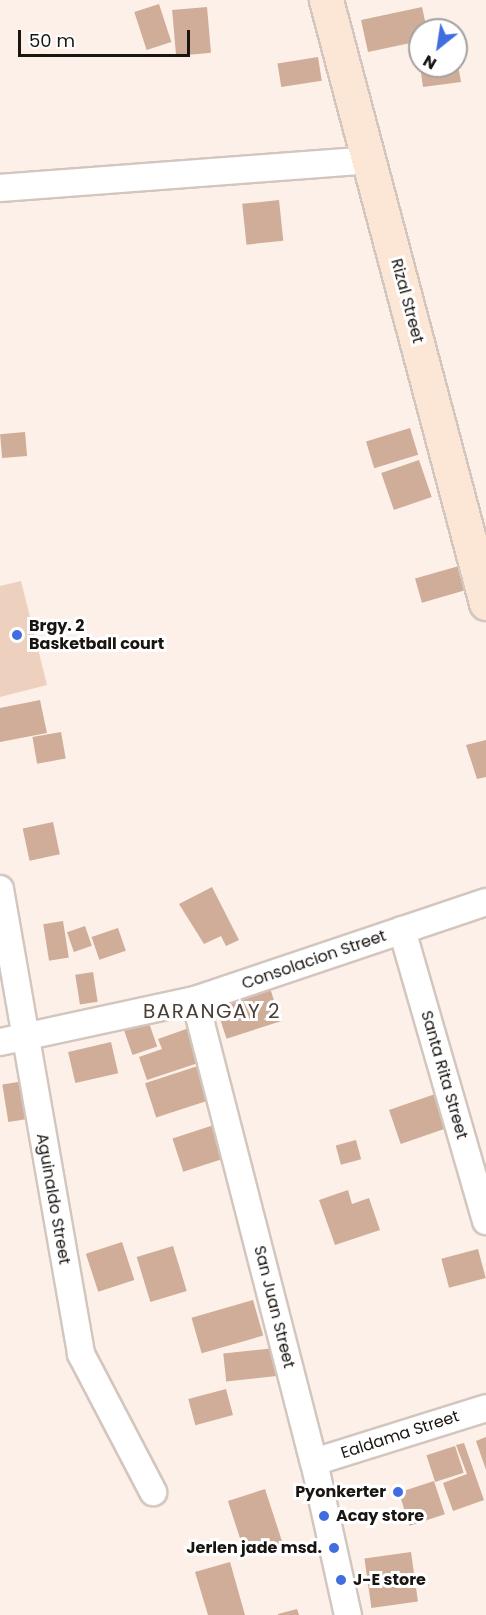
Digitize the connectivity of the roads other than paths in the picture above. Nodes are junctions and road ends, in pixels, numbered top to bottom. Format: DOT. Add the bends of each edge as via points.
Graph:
graph roads {
  1 [pos="326,0"];
  2 [pos="369,160"];
  3 [pos="0,188"];
  4 [pos="486,603"];
  5 [pos="0,889"];
  6 [pos="486,902"];
  7 [pos="402,930"];
  8 [pos="195,1000"];
  9 [pos="12,1040"];
  10 [pos="486,1221"];
  11 [pos="486,1408"];
  12 [pos="314,1462"];
  13 [pos="153,1492"];
  14 [pos="348,1615"];
  1 -- 2 [label="street, Rizal Street"];
  2 -- 3 [label="street"];
  2 -- 4 [label="street, Rizal Street"];
  5 -- 9 [label="street, Aguinaldo Street"];
  6 -- 7 [label="street, Consolacion Street"];
  7 -- 8 [label="street, Consolacion Street"];
  7 -- 10 [label="street, Santa Rita Street"];
  8 -- 9 [label="street, Consolacion Street"];
  8 -- 12 [label="street, San Juan Street"];
  9 -- 13 [label="street, Aguinaldo Street" via="81,1354"];
  11 -- 12 [label="street, Ealdama Street"];
  12 -- 14 [label="street, San Juan Street"];
}
